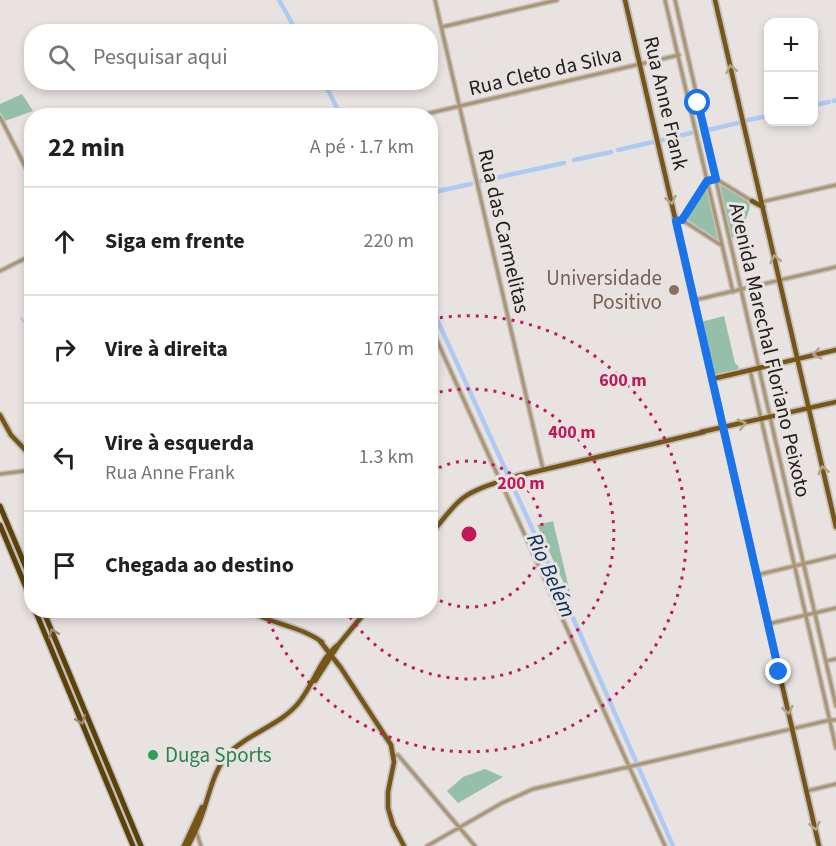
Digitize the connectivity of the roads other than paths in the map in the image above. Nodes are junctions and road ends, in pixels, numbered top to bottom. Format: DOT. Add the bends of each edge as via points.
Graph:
graph roads {
  1 [pos="435,0"];
  2 [pos="557,0"];
  3 [pos="625,0"];
  4 [pos="665,0"];
  5 [pos="675,0"];
  6 [pos="715,0"];
  7 [pos="442,27"];
  8 [pos="679,55"];
  9 [pos="640,64"];
  10 [pos="460,106"];
  11 [pos="438,111"];
  12 [pos="0,117"];
  13 [pos="24,164"];
  14 [pos="716,179"];
  15 [pos="709,181"];
  16 [pos="836,184"];
  17 [pos="752,201"];
  18 [pos="762,204"];
  19 [pos="682,220"];
  20 [pos="676,221"];
  21 [pos="722,246"];
  22 [pos="24,259"];
  23 [pos="836,267"];
  24 [pos="0,271"];
  25 [pos="780,281"];
  26 [pos="741,290"];
  27 [pos="733,292"];
  28 [pos="694,301"];
  29 [pos="438,343"];
  30 [pos="836,350"];
  31 [pos="798,359"];
  32 [pos="759,368"];
  33 [pos="750,370"];
  34 [pos="712,379"];
  35 [pos="836,402"];
  36 [pos="809,408"];
  37 [pos="0,415"];
  38 [pos="770,417"];
  39 [pos="762,419"];
  40 [pos="723,428"];
  41 [pos="24,449"];
  42 [pos="543,470"];
  43 [pos="24,471"];
  44 [pos="0,474"];
  45 [pos="503,481"];
  46 [pos="0,506"];
  47 [pos="0,525"];
  48 [pos="438,526"];
  49 [pos="836,527"];
  50 [pos="836,556"];
  51 [pos="22,558"];
  52 [pos="14,559"];
  53 [pos="24,563"];
  54 [pos="804,564"];
  55 [pos="795,566"];
  56 [pos="757,575"];
  57 [pos="24,583"];
  58 [pos="836,608"];
  59 [pos="815,613"];
  60 [pos="806,615"];
  61 [pos="38,618"];
  62 [pos="46,618"];
  63 [pos="268,618"];
  64 [pos="361,618"];
  65 [pos="768,624"];
  66 [pos="331,654"];
  67 [pos="836,659"];
  68 [pos="826,661"];
  69 [pos="65,664"];
  70 [pos="58,666"];
  71 [pos="836,706"];
  72 [pos="830,720"];
  73 [pos="836,720"];
  74 [pos="792,728"];
  75 [pos="836,748"];
  76 [pos="394,756"];
  77 [pos="631,766"];
  78 [pos="836,784"];
  79 [pos="807,791"];
  80 [pos="206,800"];
  81 [pos="459,827"];
  82 [pos="196,830"];
  83 [pos="188,845"];
  84 [pos="201,845"];
  85 [pos="133,846"];
  86 [pos="143,846"];
  87 [pos="404,846"];
  88 [pos="427,846"];
  89 [pos="475,846"];
  90 [pos="665,846"];
  91 [pos="819,846"];
  1 -- 7 [label="street, Rua das Carmelitas"];
  2 -- 7 [label="street"];
  3 -- 9 [label="main road, Rua Anne Frank"];
  4 -- 8 [label="street, Avenida Marechal Floriano Peixoto"];
  5 -- 14 [label="street, Avenida Marechal Floriano Peixoto"];
  18 -- 6 [label="main road, one-way"];
  7 -- 10 [label="street, Rua das Carmelitas"];
  8 -- 9 [label="street, Rua Cleto da Silva"];
  8 -- 15 [label="street, Avenida Marechal Floriano Peixoto"];
  9 -- 10 [label="street, Rua Cleto da Silva"];
  9 -- 20 [label="main road, Rua Anne Frank, one-way"];
  10 -- 11 [label="street, Rua Cleto da Silva"];
  10 -- 42 [label="street, Rua das Carmelitas"];
  12 -- 13 [label="street"];
  14 -- 15 [label="street"];
  14 -- 17 [label="street"];
  14 -- 26 [label="street, Avenida Marechal Floriano Peixoto"];
  15 -- 19 [label="street"];
  15 -- 21 [label="street, Avenida Marechal Floriano Peixoto"];
  16 -- 18 [label="street"];
  17 -- 18 [label="main road"];
  25 -- 18 [label="main road, one-way"];
  19 -- 20 [label="street"];
  19 -- 21 [label="street"];
  20 -- 28 [label="main road, Rua Anne Frank"];
  21 -- 27 [label="street, Avenida Marechal Floriano Peixoto"];
  22 -- 24 [label="street"];
  23 -- 25 [label="street"];
  25 -- 26 [label="street"];
  25 -- 31 [label="main road"];
  26 -- 27 [label="street"];
  26 -- 32 [label="street, Avenida Marechal Floriano Peixoto"];
  27 -- 28 [label="street"];
  28 -- 34 [label="main road, Rua Anne Frank"];
  29 -- 45 [label="street"];
  30 -- 31 [label="main road, one-way"];
  31 -- 32 [label="main road"];
  31 -- 36 [label="main road"];
  32 -- 33 [label="main road"];
  32 -- 38 [label="street, Avenida Marechal Floriano Peixoto"];
  33 -- 34 [label="main road"];
  33 -- 39 [label="street, Avenida Marechal Floriano Peixoto"];
  34 -- 40 [label="main road, Rua Anne Frank"];
  35 -- 36 [label="main road"];
  36 -- 38 [label="main road"];
  49 -- 36 [label="main road, one-way"];
  37 -- 41 [label="main road"];
  38 -- 39 [label="main road"];
  38 -- 54 [label="street, Avenida Marechal Floriano Peixoto"];
  40 -- 39 [label="main road, one-way"];
  39 -- 55 [label="street, Avenida Marechal Floriano Peixoto"];
  40 -- 42 [label="main road"];
  40 -- 56 [label="main road, Rua Anne Frank"];
  42 -- 45 [label="main road"];
  43 -- 44 [label="street"];
  45 -- 48 [label="main road" via="464,497"];
  45 -- 77 [label="street"];
  46 -- 51 [label="highway"];
  47 -- 52 [label="highway"];
  50 -- 54 [label="street"];
  51 -- 52 [label="highway"];
  51 -- 53 [label="highway"];
  52 -- 57 [label="highway"];
  54 -- 55 [label="street"];
  54 -- 59 [label="street, Avenida Marechal Floriano Peixoto"];
  55 -- 56 [label="street"];
  55 -- 60 [label="street, Avenida Marechal Floriano Peixoto"];
  56 -- 65 [label="main road, Rua Anne Frank"];
  58 -- 59 [label="street"];
  59 -- 60 [label="street"];
  59 -- 68 [label="street, Avenida Marechal Floriano Peixoto"];
  60 -- 65 [label="street"];
  60 -- 72 [label="street, Avenida Marechal Floriano Peixoto"];
  61 -- 70 [label="highway"];
  69 -- 62 [label="highway, one-way"];
  63 -- 66 [label="main road" via="306,633"];
  64 -- 66 [label="main road"];
  65 -- 74 [label="main road, Rua Anne Frank, one-way"];
  66 -- 76 [label="main road" via="388,739"];
  66 -- 80 [label="main road" via="298,704 230,752"];
  67 -- 68 [label="street"];
  68 -- 71 [label="street, Avenida Marechal Floriano Peixoto"];
  69 -- 70 [label="highway" via="63,668"];
  69 -- 86 [label="highway"];
  70 -- 85 [label="highway, one-way"];
  72 -- 73 [label="street"];
  72 -- 74 [label="street"];
  72 -- 75 [label="street, Avenida Marechal Floriano Peixoto"];
  74 -- 77 [label="street"];
  74 -- 79 [label="main road, Rua Anne Frank"];
  76 -- 81 [label="street" via="398,755"];
  76 -- 87 [label="main road" via="388,808"];
  77 -- 81 [label="street" via="533,789"];
  77 -- 90 [label="street"];
  78 -- 79 [label="street"];
  79 -- 91 [label="main road, Rua Anne Frank, one-way"];
  80 -- 82 [label="main road"];
  80 -- 83 [label="main road"];
  81 -- 88 [label="street"];
  81 -- 89 [label="street"];
  82 -- 83 [label="main road"];
  82 -- 84 [label="street"];
  83 -- 84 [label="street" via="196,841"];
}
